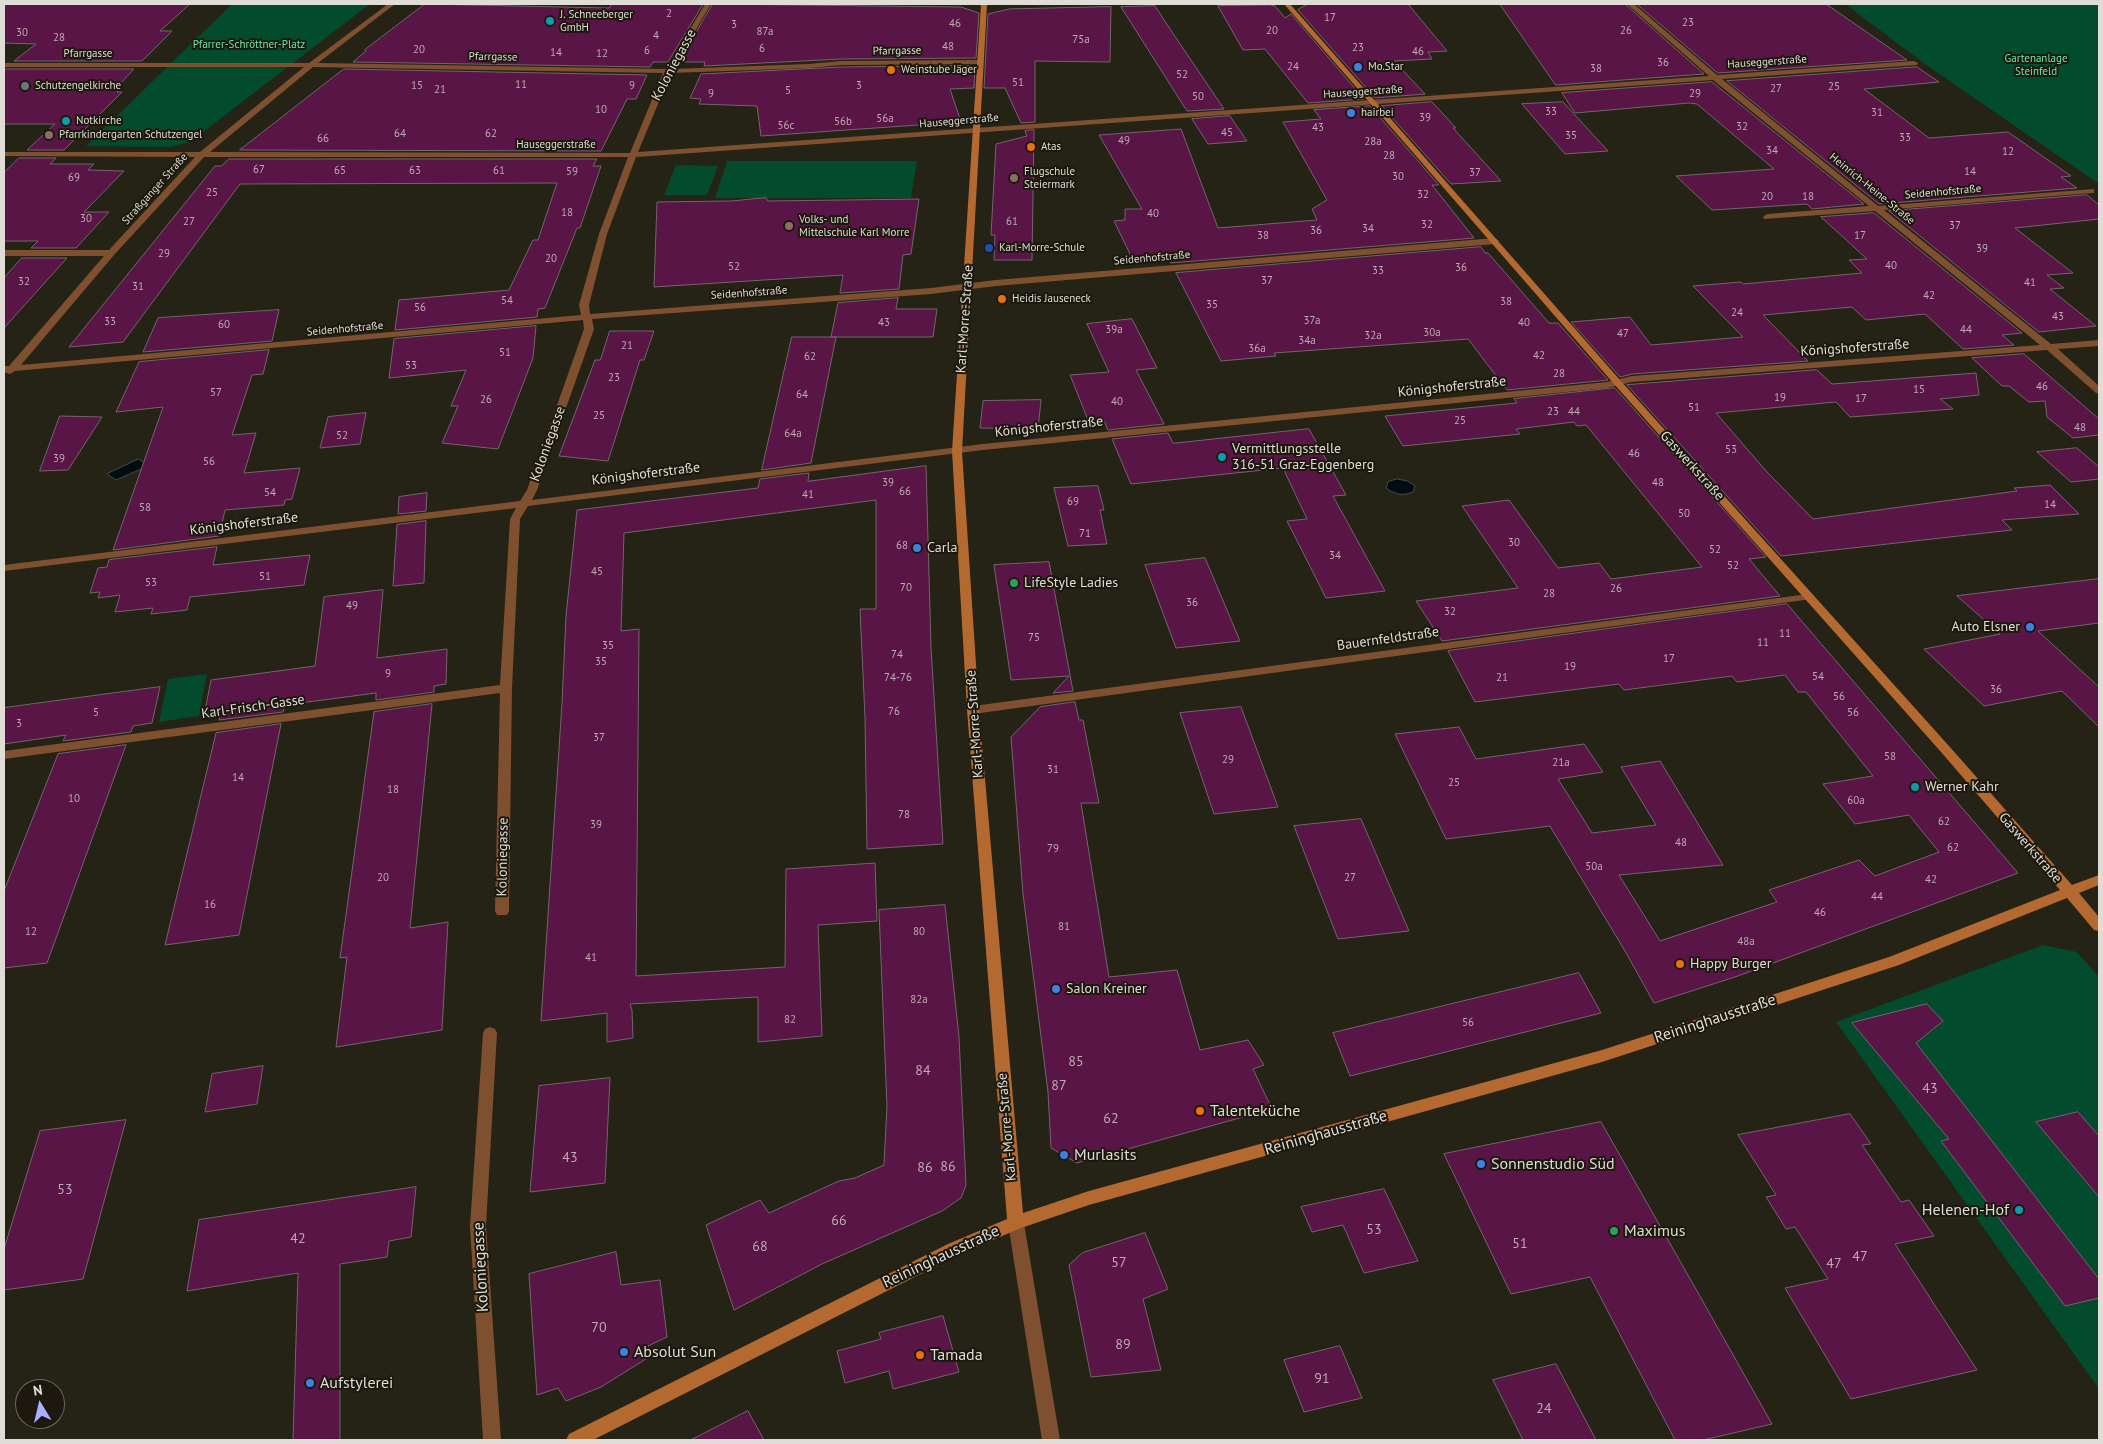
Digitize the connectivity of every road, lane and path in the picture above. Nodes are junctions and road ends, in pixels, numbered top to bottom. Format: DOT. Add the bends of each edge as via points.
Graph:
graph roads {
  1 [pos="392,4"];
  2 [pos="708,4"];
  3 [pos="984,4"];
  4 [pos="1288,4"];
  5 [pos="1630,4"];
  6 [pos="981,62"];
  7 [pos="1914,63"];
  8 [pos="4,65"];
  9 [pos="311,66"];
  10 [pos="668,71"];
  11 [pos="1715,78"];
  12 [pos="1373,102"];
  13 [pos="976,131"];
  14 [pos="4,154"];
  15 [pos="201,155"];
  16 [pos="631,155"];
  17 [pos="2090,191"];
  18 [pos="1878,208"];
  19 [pos="1767,217"];
  20 [pos="1495,241"];
  21 [pos="4,253"];
  22 [pos="111,253"];
  23 [pos="966,287"];
  24 [pos="586,317"];
  25 [pos="2099,344"];
  26 [pos="2050,347"];
  27 [pos="8,368"];
  28 [pos="4,376"];
  29 [pos="1617,382"];
  30 [pos="2099,391"];
  31 [pos="956,451"];
  32 [pos="524,503"];
  33 [pos="4,568"];
  34 [pos="1808,597"];
  35 [pos="506,688"];
  36 [pos="973,710"];
  37 [pos="4,755"];
  38 [pos="2099,880"];
  39 [pos="2068,891"];
  40 [pos="502,911"];
  41 [pos="2099,926"];
  42 [pos="490,1033"];
  43 [pos="1016,1223"];
  44 [pos="492,1440"];
  45 [pos="575,1440"];
  46 [pos="1052,1440"];
  1 -- 9 [label="street, Straßganger Straße"];
  2 -- 10 [label="street, Koloniegasse"];
  3 -- 6 [label="main road, Karl-Morre-Straße"];
  4 -- 12 [label="main road, Gaswerkstraße"];
  5 -- 11 [label="street, Heinrich-Heine-Straße"];
  6 -- 10 [label="street, Pfarrgasse" via="870,62"];
  6 -- 13 [label="main road, Karl-Morre-Straße"];
  7 -- 11 [label="street, Hauseggerstraße"];
  8 -- 9 [label="street, Pfarrgasse"];
  9 -- 10 [label="street, Pfarrgasse"];
  9 -- 15 [label="street, Straßganger Straße"];
  10 -- 16 [label="street, Koloniegasse"];
  11 -- 12 [label="street, Hauseggerstraße"];
  11 -- 18 [label="street, Heinrich-Heine-Straße"];
  12 -- 13 [label="street, Hauseggerstraße"];
  12 -- 20 [label="main road, Gaswerkstraße"];
  13 -- 16 [label="street, Hauseggerstraße"];
  13 -- 23 [label="main road, Karl-Morre-Straße"];
  14 -- 15 [label="street, Hauseggerstraße"];
  15 -- 16 [label="street, Hauseggerstraße"];
  15 -- 22 [label="street, Straßganger Straße"];
  16 -- 24 [label="street, Koloniegasse" via="600,243 584,305"];
  17 -- 18 [label="street, Seidenhofstraße"];
  18 -- 19 [label="street, Seidenhofstraße"];
  18 -- 26 [label="street, Heinrich-Heine-Straße"];
  20 -- 23 [label="street, Seidenhofstraße"];
  20 -- 29 [label="main road, Gaswerkstraße"];
  21 -- 22 [label="street"];
  22 -- 27 [label="street, Straßganger Straße"];
  23 -- 24 [label="street, Seidenhofstraße"];
  23 -- 31 [label="main road, Karl-Morre-Straße"];
  24 -- 27 [label="street, Seidenhofstraße"];
  24 -- 32 [label="street, Koloniegasse" via="589,329 532,490"];
  25 -- 26 [label="street, Königshoferstraße"];
  26 -- 29 [label="street, Königshoferstraße"];
  26 -- 30 [label="street, Heinrich-Heine-Straße"];
  27 -- 28 [label="street, Straßganger Straße"];
  29 -- 31 [label="street, Königshoferstraße"];
  29 -- 34 [label="main road, Gaswerkstraße"];
  31 -- 32 [label="street, Königshoferstraße"];
  31 -- 36 [label="main road, Karl-Morre-Straße"];
  32 -- 33 [label="street, Königshoferstraße"];
  32 -- 35 [label="street, Koloniegasse" via="515,519"];
  34 -- 36 [label="street, Bauernfeldstraße"];
  34 -- 39 [label="main road, Gaswerkstraße"];
  35 -- 37 [label="street, Karl-Frisch-Gasse"];
  35 -- 40 [label="street, Koloniegasse"];
  36 -- 43 [label="main road, Karl-Morre-Straße"];
  38 -- 39 [label="main road, Reininghausstraße"];
  39 -- 41 [label="main road, Gaswerkstraße"];
  39 -- 43 [label="main road, Reininghausstraße" via="1894,961 1602,1056 1089,1198"];
  42 -- 44 [label="street, Koloniegasse" via="478,1226"];
  43 -- 45 [label="main road, Reininghausstraße" via="954,1249"];
  43 -- 46 [label="street, Karl-Morre-Straße"];
}
